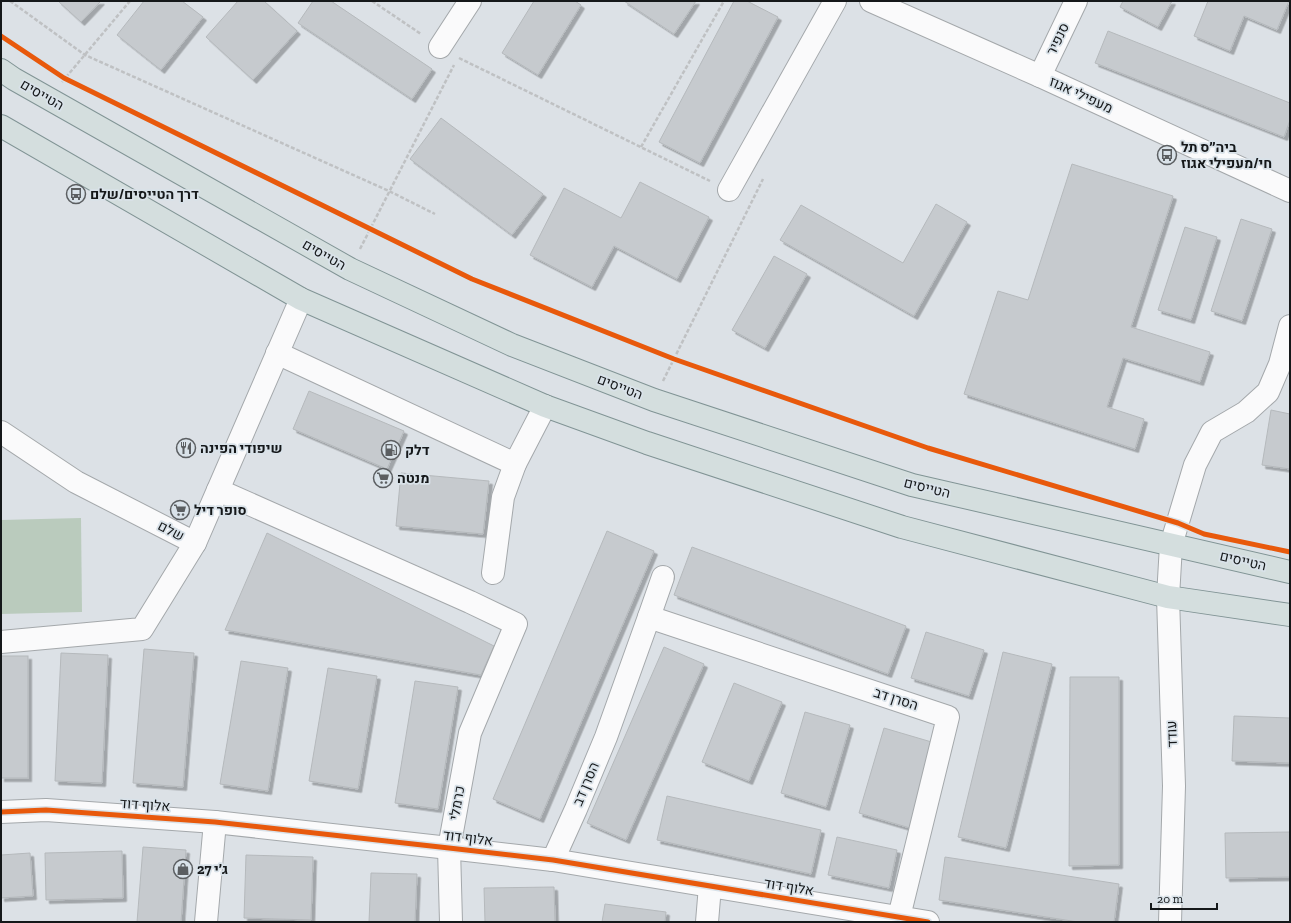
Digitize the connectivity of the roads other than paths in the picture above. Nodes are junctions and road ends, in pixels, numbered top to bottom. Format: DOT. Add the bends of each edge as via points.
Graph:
graph roads {
  1 [pos="470,1"];
  2 [pos="835,1"];
  3 [pos="871,1"];
  4 [pos="1076,1"];
  5 [pos="449,52"];
  6 [pos="1,70"];
  7 [pos="1040,76"];
  8 [pos="1,126"];
  9 [pos="730,190"];
  10 [pos="1290,191"];
  11 [pos="301,299"];
  12 [pos="1290,326"];
  13 [pos="277,353"];
  14 [pos="545,406"];
  15 [pos="1,432"];
  16 [pos="515,464"];
  17 [pos="218,490"];
  18 [pos="195,543"];
  19 [pos="1171,545"];
  20 [pos="1290,572"];
  21 [pos="493,573"];
  22 [pos="663,577"];
  23 [pos="1168,597"];
  24 [pos="1290,615"];
  25 [pos="649,616"];
  26 [pos="1,642"];
  27 [pos="1,812"];
  28 [pos="215,822"];
  29 [pos="449,848"];
  30 [pos="553,860"];
  31 [pos="710,886"];
  32 [pos="899,917"];
  33 [pos="206,922"];
  34 [pos="451,922"];
  35 [pos="707,922"];
  36 [pos="925,922"];
  37 [pos="1170,922"];
  1 -- 5 [label="street"];
  2 -- 9 [label="street"];
  3 -- 7 [label="street, מעפילי אגוז"];
  4 -- 7 [label="street, סנפיר"];
  6 -- 19 [label="main road, הטייסים" via="350,270 512,346 654,400 912,485"];
  7 -- 10 [label="street, מעפילי אגוז"];
  8 -- 11 [label="main road"];
  11 -- 13 [label="street, שלם"];
  11 -- 14 [label="main road"];
  12 -- 19 [label="street" via="1280,364 1268,392 1246,412 1212,432 1195,465"];
  13 -- 16 [label="street"];
  13 -- 17 [label="street, שלם"];
  14 -- 16 [label="street"];
  14 -- 23 [label="main road" via="647,443 902,527"];
  15 -- 18 [label="street, שלם" via="76,482"];
  16 -- 21 [label="street" via="503,497"];
  17 -- 18 [label="street, שלם"];
  17 -- 29 [label="street, כרמלי" via="516,624 470,733"];
  18 -- 26 [label="street" via="142,629"];
  19 -- 20 [label="main road, הטייסים"];
  19 -- 23 [label="street, עודד"];
  22 -- 25 [label="street, הסרן דב"];
  23 -- 24 [label="main road"];
  23 -- 37 [label="street, עודד" via="1174,786"];
  25 -- 30 [label="street, הסרן דב" via="606,737"];
  25 -- 32 [label="street, הסרן דב" via="948,717"];
  27 -- 28 [label="street, אלוף דוד" via="46,810"];
  28 -- 29 [label="street, אלוף דוד"];
  28 -- 33 [label="street"];
  29 -- 30 [label="street, אלוף דוד"];
  29 -- 34 [label="street, כרמלי"];
  30 -- 31 [label="street, אלוף דוד"];
  31 -- 32 [label="street, אלוף דוד"];
  31 -- 35 [label="street"];
  32 -- 36 [label="street, אלוף דוד"];
}
